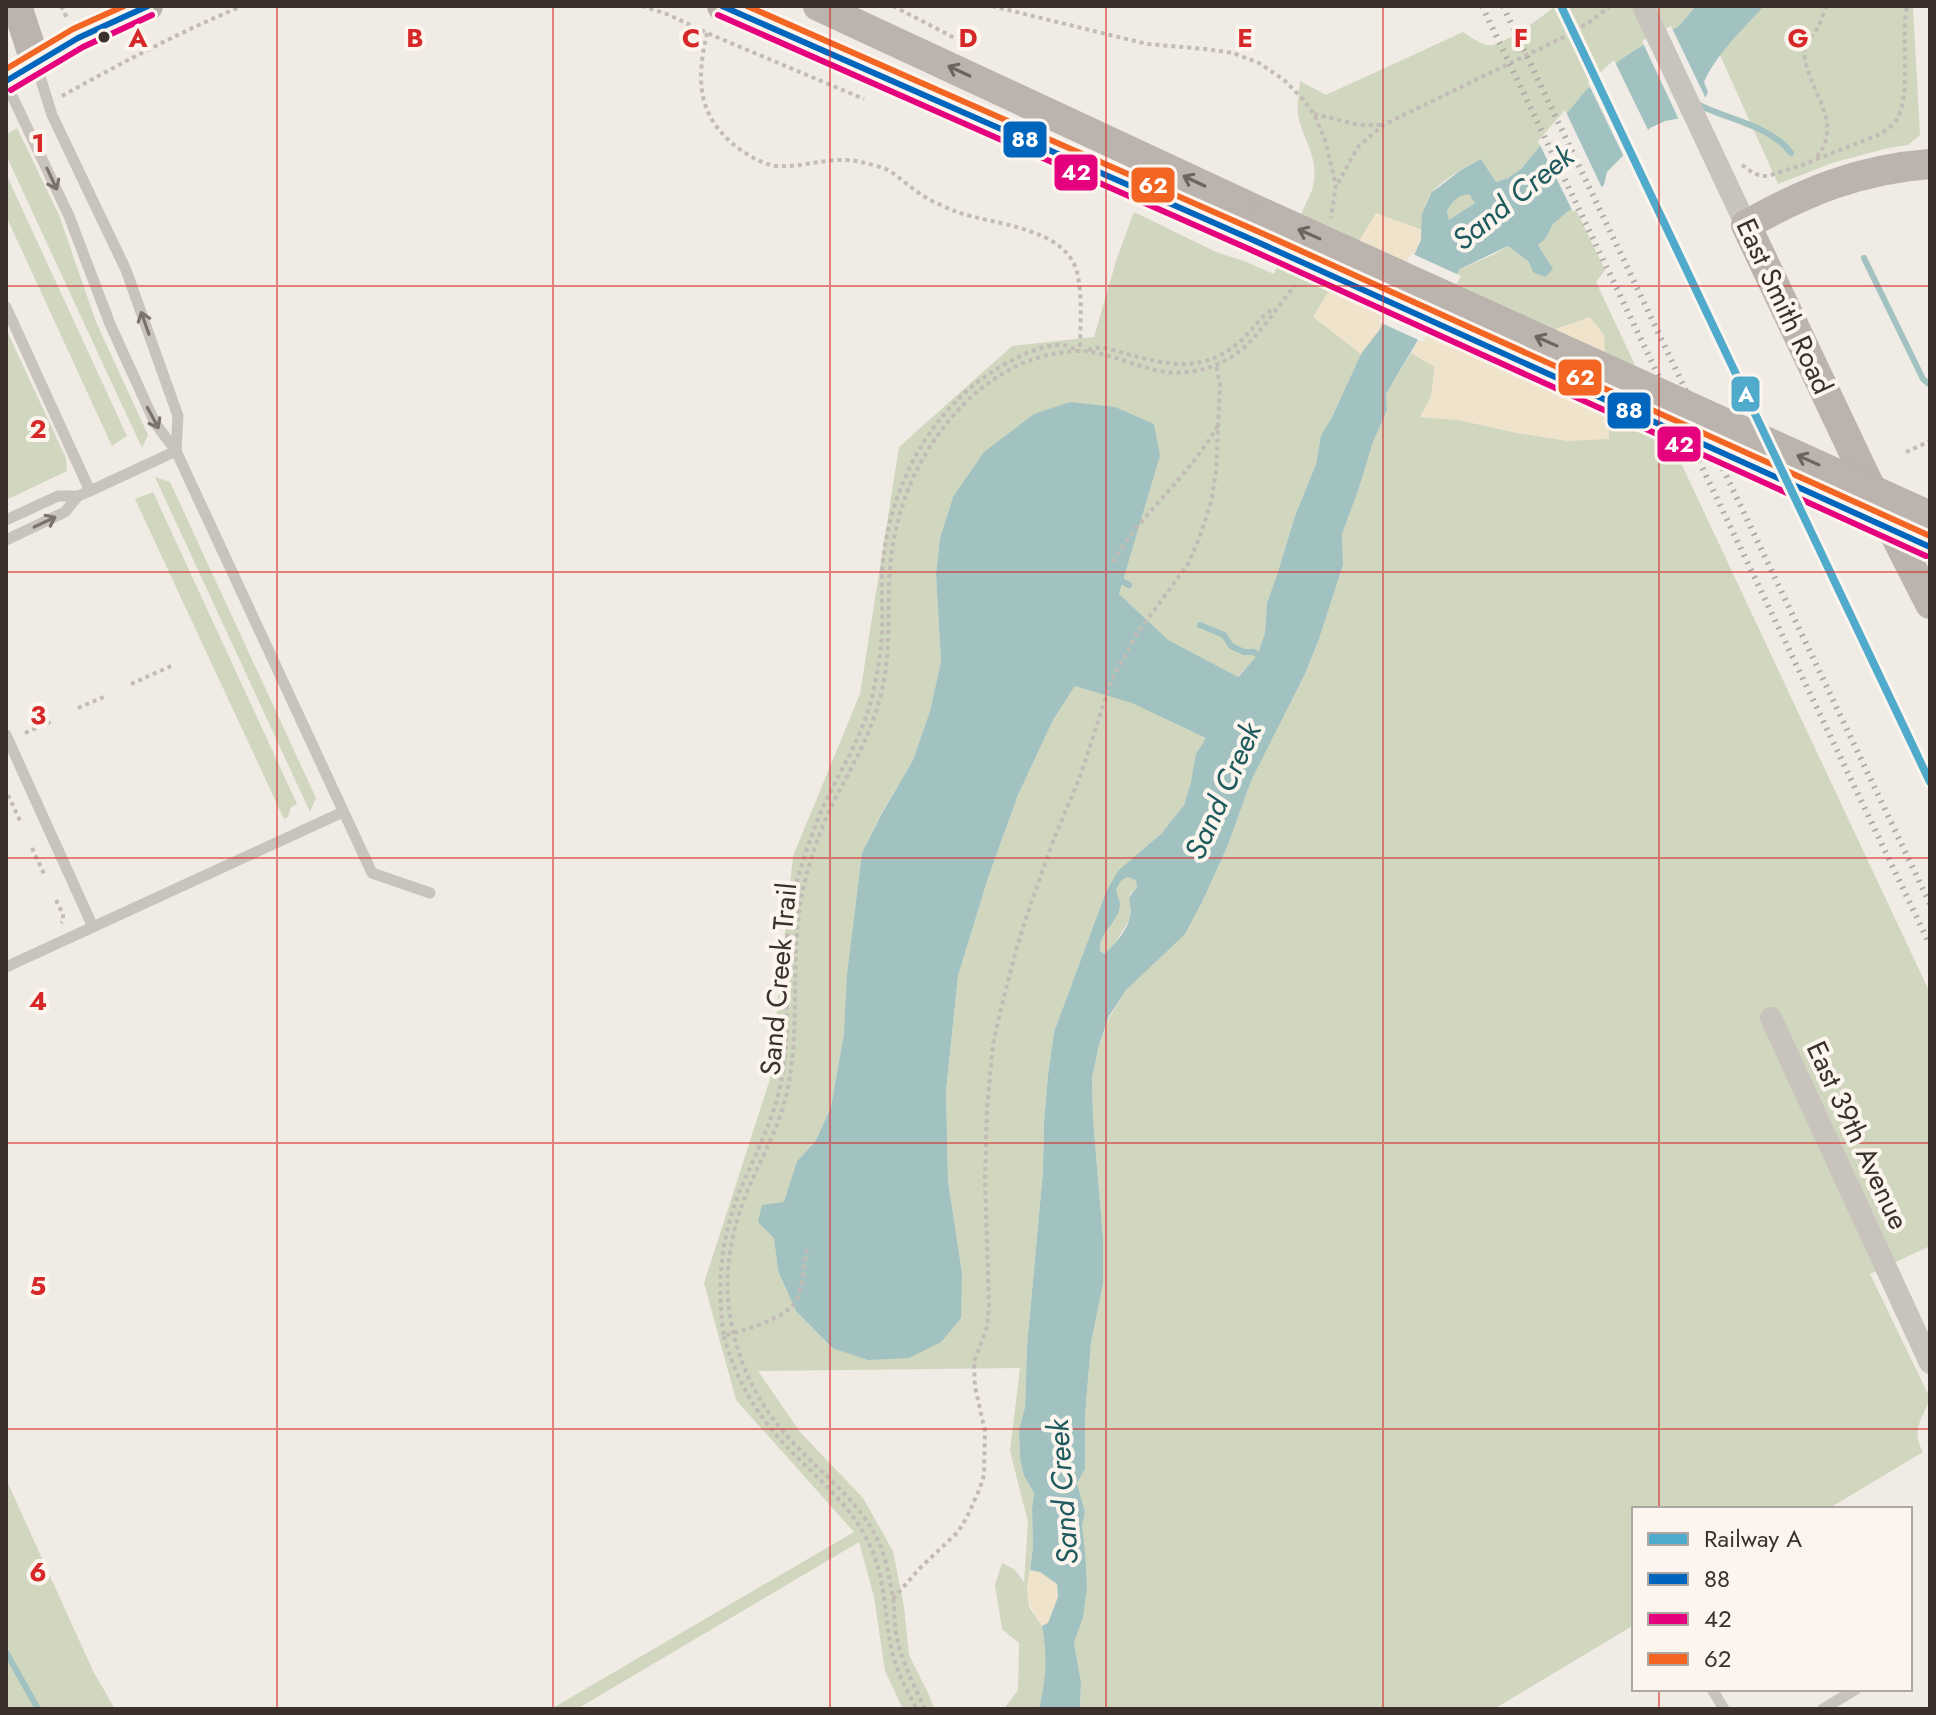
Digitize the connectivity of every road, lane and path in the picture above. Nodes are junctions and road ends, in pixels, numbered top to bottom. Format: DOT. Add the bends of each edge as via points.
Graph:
graph roads {
  1 [pos="148,6"];
  2 [pos="242,6"];
  3 [pos="642,6"];
  4 [pos="722,6"];
  5 [pos="818,6"];
  6 [pos="992,6"];
  7 [pos="1610,6"];
  8 [pos="1643,6"];
  9 [pos="1827,6"];
  10 [pos="1907,6"];
  11 [pos="17,10"];
  12 [pos="36,64"];
  13 [pos="6,82"];
  14 [pos="65,95"];
  15 [pos="1314,114"];
  16 [pos="1383,125"];
  17 [pos="1815,159"];
  18 [pos="1930,164"];
  19 [pos="1762,176"];
  20 [pos="1746,225"];
  21 [pos="1259,227"];
  22 [pos="6,307"];
  23 [pos="1277,307"];
  24 [pos="1260,329"];
  25 [pos="1080,351"];
  26 [pos="1216,365"];
  27 [pos="1219,423"];
  28 [pos="1930,441"];
  29 [pos="176,451"];
  30 [pos="1906,452"];
  31 [pos="90,491"];
  32 [pos="78,496"];
  33 [pos="1930,516"];
  34 [pos="6,520"];
  35 [pos="6,540"];
  36 [pos="1930,547"];
  37 [pos="1113,562"];
  38 [pos="1930,604"];
  39 [pos="171,666"];
  40 [pos="131,684"];
  41 [pos="106,696"];
  42 [pos="78,708"];
  43 [pos="54,720"];
  44 [pos="25,733"];
  45 [pos="6,735"];
  46 [pos="8,795"];
  47 [pos="343,812"];
  48 [pos="21,823"];
  49 [pos="32,848"];
  50 [pos="45,876"];
  51 [pos="430,893"];
  52 [pos="56,900"];
  53 [pos="57,927"];
  54 [pos="93,927"];
  55 [pos="6,967"];
  56 [pos="1771,1018"];
  57 [pos="807,1249"];
  58 [pos="733,1333"];
  59 [pos="724,1336"];
  60 [pos="1930,1363"];
  61 [pos="893,1599"];
  62 [pos="1713,1691"];
  63 [pos="1853,1691"];
  64 [pos="917,1709"];
  65 [pos="925,1709"];
  66 [pos="1724,1709"];
  67 [pos="1823,1709"];
  1 -- 12 [label="main road"];
  2 -- 14 [label="path"];
  3 -- 25 [label="path" via="707,33 700,85 706,109 743,153 773,166 858,161 888,170 923,196 957,212 1045,237 1060,247 1076,270"];
  4 -- 21 [label="main road"];
  21 -- 5 [label="main road, one-way"];
  6 -- 15 [label="path" via="1147,44 1233,53 1284,80"];
  7 -- 16 [label="path" via="1566,36"];
  8 -- 20 [label="street, East Smith Road"];
  9 -- 17 [label="path" via="1804,49 1829,133"];
  10 -- 17 [label="path" via="1904,89 1897,119 1878,135"];
  11 -- 12 [label="main road"];
  12 -- 13 [label="main road"];
  29 -- 12 [label="lane, one-way" via="178,416 126,270 52,115"];
  13 -- 29 [label="lane, one-way" via="69,216 155,423"];
  15 -- 16 [label="path"];
  15 -- 16 [label="path" via="1336,185 1358,147"];
  17 -- 19 [label="path"];
  18 -- 20 [label="main road" via="1829,184"];
  20 -- 38 [label="main road, East Smith Road"];
  33 -- 21 [label="main road, one-way, bridge"];
  21 -- 36 [label="main road, bridge"];
  22 -- 31 [label="lane"];
  23 -- 25 [label="path" via="1228,351 1197,363 1162,363 1100,347"];
  24 -- 26 [label="path, Sand Creek Trail" via="1235,355"];
  25 -- 26 [label="path, Sand Creek Trail" via="1160,371 1182,373"];
  25 -- 58 [label="path, Sand Creek Trail" via="1036,358 980,389 937,436 909,486 890,560 888,658 878,706 823,826 803,888 792,1065 779,1121 736,1222 727,1283"];
  25 -- 59 [label="path" via="1063,345 1038,350 972,386 940,420 904,479 884,556 882,633 869,711 823,808 792,901 784,1061 773,1113 723,1244"];
  26 -- 27 [label="path"];
  27 -- 37 [label="path"];
  27 -- 61 [label="path" via="1211,502 1200,536 1188,564 1136,635 1111,681 1010,973 993,1044 985,1179 989,1307 974,1362 985,1431 984,1475 958,1532"];
  28 -- 30 [label="path"];
  29 -- 31 [label="lane"];
  29 -- 47 [label="lane"];
  31 -- 32 [label="lane"];
  32 -- 34 [label="lane" via="58,496"];
  35 -- 32 [label="lane, one-way" via="65,512"];
  39 -- 40 [label="path"];
  41 -- 42 [label="path"];
  43 -- 44 [label="path"];
  45 -- 54 [label="lane"];
  46 -- 48 [label="path"];
  47 -- 51 [label="lane" via="372,873"];
  47 -- 54 [label="lane"];
  49 -- 50 [label="path"];
  52 -- 53 [label="path" via="65,916"];
  54 -- 55 [label="lane"];
  56 -- 60 [label="street, East 39th Avenue"];
  57 -- 58 [label="path" via="797,1300 790,1309"];
  58 -- 59 [label="path"];
  58 -- 61 [label="path, Sand Creek Trail" via="765,1408 862,1515 881,1546"];
  59 -- 64 [label="path" via="760,1415 848,1510 873,1552 891,1650"];
  61 -- 65 [label="path, Sand Creek Trail" via="901,1657"];
  62 -- 66 [label="lane"];
  63 -- 67 [label="lane"];
}
